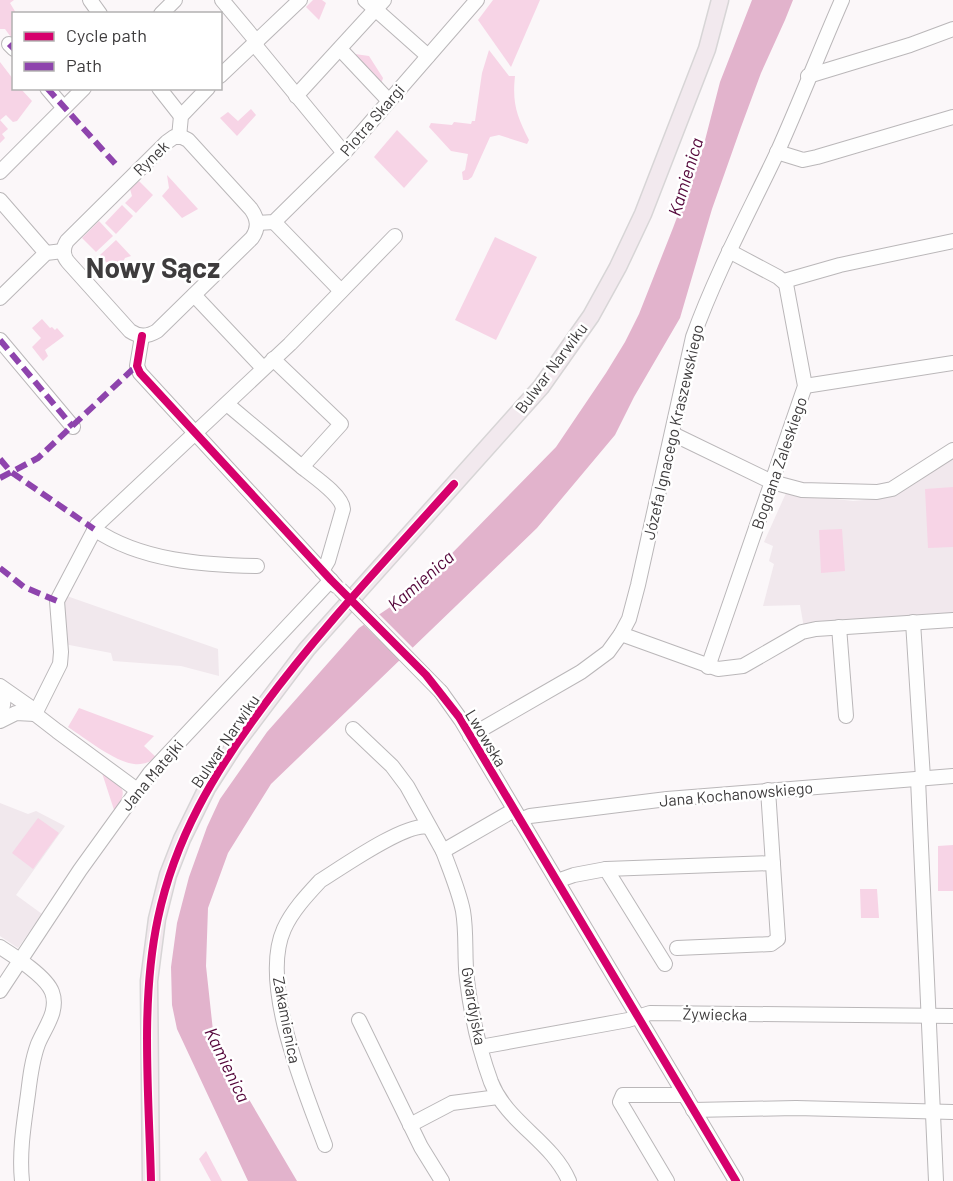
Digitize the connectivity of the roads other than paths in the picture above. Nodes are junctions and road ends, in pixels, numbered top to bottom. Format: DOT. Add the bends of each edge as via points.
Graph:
graph roads {
  1 [pos="175,0"];
  2 [pos="222,0"];
  3 [pos="300,0"];
  4 [pos="365,0"];
  5 [pos="477,0"];
  6 [pos="720,0"];
  7 [pos="842,0"];
  8 [pos="380,5"];
  9 [pos="163,12"];
  10 [pos="953,29"];
  11 [pos="256,44"];
  12 [pos="340,50"];
  13 [pos="428,56"];
  14 [pos="222,74"];
  15 [pos="808,76"];
  16 [pos="49,90"];
  17 [pos="82,90"];
  18 [pos="161,90"];
  19 [pos="206,90"];
  20 [pos="297,96"];
  21 [pos="389,101"];
  22 [pos="64,108"];
  23 [pos="181,116"];
  24 [pos="953,117"];
  25 [pos="179,137"];
  26 [pos="777,152"];
  27 [pos="344,153"];
  28 [pos="0,172"];
  29 [pos="0,200"];
  30 [pos="274,222"];
  31 [pos="257,223"];
  32 [pos="395,236"];
  33 [pos="953,241"];
  34 [pos="63,251"];
  35 [pos="729,251"];
  36 [pos="46,253"];
  37 [pos="784,281"];
  38 [pos="341,291"];
  39 [pos="194,295"];
  40 [pos="0,298"];
  41 [pos="142,336"];
  42 [pos="0,340"];
  43 [pos="953,363"];
  44 [pos="268,364"];
  45 [pos="805,386"];
  46 [pos="227,404"];
  47 [pos="73,427"];
  48 [pos="195,434"];
  49 [pos="673,434"];
  50 [pos="953,450"];
  51 [pos="302,467"];
  52 [pos="772,482"];
  53 [pos="94,529"];
  54 [pos="257,566"];
  55 [pos="331,580"];
  56 [pos="953,620"];
  57 [pos="913,622"];
  58 [pos="839,627"];
  59 [pos="621,634"];
  60 [pos="708,667"];
  61 [pos="0,686"];
  62 [pos="35,714"];
  63 [pos="0,716"];
  64 [pos="846,716"];
  65 [pos="0,721"];
  66 [pos="353,729"];
  67 [pos="470,736"];
  68 [pos="953,776"];
  69 [pos="920,778"];
  70 [pos="137,790"];
  71 [pos="768,790"];
  72 [pos="517,815"];
  73 [pos="428,827"];
  74 [pos="443,851"];
  75 [pos="773,863"];
  76 [pos="606,869"];
  77 [pos="557,881"];
  78 [pos="0,947"];
  79 [pos="676,948"];
  80 [pos="20,960"];
  81 [pos="665,964"];
  82 [pos="0,991"];
  83 [pos="638,1016"];
  84 [pos="928,1016"];
  85 [pos="953,1016"];
  86 [pos="359,1020"];
  87 [pos="480,1047"];
  88 [pos="685,1095"];
  89 [pos="498,1097"];
  90 [pos="693,1110"];
  91 [pos="932,1112"];
  92 [pos="953,1112"];
  93 [pos="410,1125"];
  94 [pos="326,1145"];
  95 [pos="22,1181"];
  96 [pos="151,1181"];
  97 [pos="442,1181"];
  98 [pos="569,1181"];
  99 [pos="667,1181"];
  100 [pos="736,1181"];
  101 [pos="936,1181"];
  1 -- 9 [label="street"];
  2 -- 11 [label="street"];
  3 -- 11 [label="street"];
  4 -- 8 [label="street"];
  5 -- 13 [label="street, Piotra Skargi"];
  6 -- 96 [label="main road, Bulwar Narwiku" via="707,49 643,214 591,316 541,387 307,648 207,788 168,875 157,919 149,981"];
  7 -- 15 [label="street, Józefa Ignacego Kraszewskiego"];
  8 -- 12 [label="street"];
  8 -- 13 [label="street"];
  10 -- 15 [label="street"];
  11 -- 14 [label="street"];
  11 -- 20 [label="street"];
  12 -- 20 [label="street"];
  12 -- 21 [label="street"];
  13 -- 21 [label="street, Piotra Skargi"];
  15 -- 26 [label="street, Józefa Ignacego Kraszewskiego"];
  16 -- 22 [label="street"];
  17 -- 22 [label="street"];
  18 -- 23 [label="street"];
  19 -- 23 [label="street"];
  20 -- 27 [label="street"];
  21 -- 27 [label="street, Piotra Skargi"];
  22 -- 28 [label="street"];
  23 -- 25 [label="street"];
  24 -- 26 [label="street" via="803,160"];
  25 -- 31 [label="street, Rynek" via="190,142 251,209"];
  25 -- 34 [label="street, Rynek" via="167,142 67,241"];
  26 -- 35 [label="street, Józefa Ignacego Kraszewskiego"];
  27 -- 30 [label="street, Piotra Skargi"];
  29 -- 36 [label="street"];
  30 -- 31 [label="street"];
  30 -- 38 [label="street"];
  31 -- 39 [label="street" via="252,238"];
  32 -- 38 [label="street"];
  33 -- 37 [label="street"];
  34 -- 36 [label="street"];
  34 -- 41 [label="street" via="68,262 124,325"];
  35 -- 37 [label="street"];
  35 -- 49 [label="street, Józefa Ignacego Kraszewskiego" via="693,337"];
  36 -- 40 [label="street"];
  37 -- 45 [label="street, Bogdana Zaleskiego"];
  38 -- 44 [label="street"];
  39 -- 41 [label="street" via="157,331"];
  39 -- 44 [label="street"];
  41 -- 48 [label="street, Lwowska" via="137,366 140,373"];
  42 -- 47 [label="street"];
  43 -- 45 [label="street"];
  44 -- 46 [label="street"];
  44 -- 51 [label="street" via="341,424"];
  45 -- 52 [label="street, Bogdana Zaleskiego"];
  46 -- 48 [label="street"];
  46 -- 51 [label="street"];
  48 -- 53 [label="street"];
  48 -- 55 [label="street, Lwowska"];
  49 -- 52 [label="street"];
  49 -- 59 [label="street, Józefa Ignacego Kraszewskiego" via="638,585"];
  50 -- 52 [label="street" via="892,489 877,492 802,490"];
  51 -- 55 [label="street" via="342,504 328,561"];
  52 -- 60 [label="street, Bogdana Zaleskiego"];
  53 -- 54 [label="street" via="158,555 207,564"];
  53 -- 62 [label="street" via="57,601 60,664"];
  55 -- 67 [label="street, Lwowska, bridge" via="441,692"];
  55 -- 70 [label="street, Jana Matejki"];
  56 -- 57 [label="street"];
  57 -- 58 [label="street"];
  57 -- 69 [label="street"];
  58 -- 60 [label="street" via="802,633 743,666"];
  58 -- 64 [label="street"];
  59 -- 60 [label="street"];
  59 -- 67 [label="street, Józefa Ignacego Kraszewskiego" via="608,652 580,672"];
  61 -- 62 [label="street"];
  61 -- 63 [label="street" via="4,703"];
  62 -- 65 [label="street" via="16,713"];
  62 -- 70 [label="street"];
  66 -- 73 [label="street, Gwardyjska" via="402,779"];
  67 -- 72 [label="street, Lwowska"];
  68 -- 69 [label="street, Jana Kochanowskiego"];
  69 -- 71 [label="street, Jana Kochanowskiego"];
  69 -- 84 [label="street"];
  70 -- 80 [label="street, Jana Matejki"];
  71 -- 72 [label="street, Jana Kochanowskiego"];
  71 -- 75 [label="street"];
  72 -- 74 [label="street"];
  72 -- 77 [label="street, Lwowska"];
  73 -- 74 [label="street, Gwardyjska"];
  73 -- 94 [label="street, Zakamienica" via="418,826 399,834 320,881 284,929 277,973 287,1037"];
  74 -- 87 [label="street, Gwardyjska" via="462,910 467,979"];
  75 -- 76 [label="street"];
  75 -- 79 [label="street" via="778,939 771,944"];
  76 -- 77 [label="street"];
  76 -- 81 [label="street"];
  77 -- 83 [label="street, Lwowska"];
  78 -- 80 [label="street"];
  80 -- 82 [label="street, Jana Matejki"];
  80 -- 95 [label="street" via="51,990 54,1010 33,1058 21,1154"];
  83 -- 84 [label="street, Żywiecka"];
  83 -- 87 [label="street, Żywiecka"];
  83 -- 88 [label="street, Lwowska"];
  84 -- 85 [label="street, Żywiecka"];
  84 -- 91 [label="street"];
  86 -- 93 [label="street"];
  87 -- 89 [label="street, Gwardyjska"];
  88 -- 90 [label="street, Lwowska"];
  88 -- 99 [label="street" via="623,1095 620,1102"];
  89 -- 93 [label="street" via="452,1103"];
  89 -- 98 [label="street, Gwardyjska" via="556,1160"];
  90 -- 91 [label="street"];
  90 -- 100 [label="street, Lwowska"];
  91 -- 92 [label="street"];
  91 -- 101 [label="street"];
  93 -- 97 [label="street"];
}
